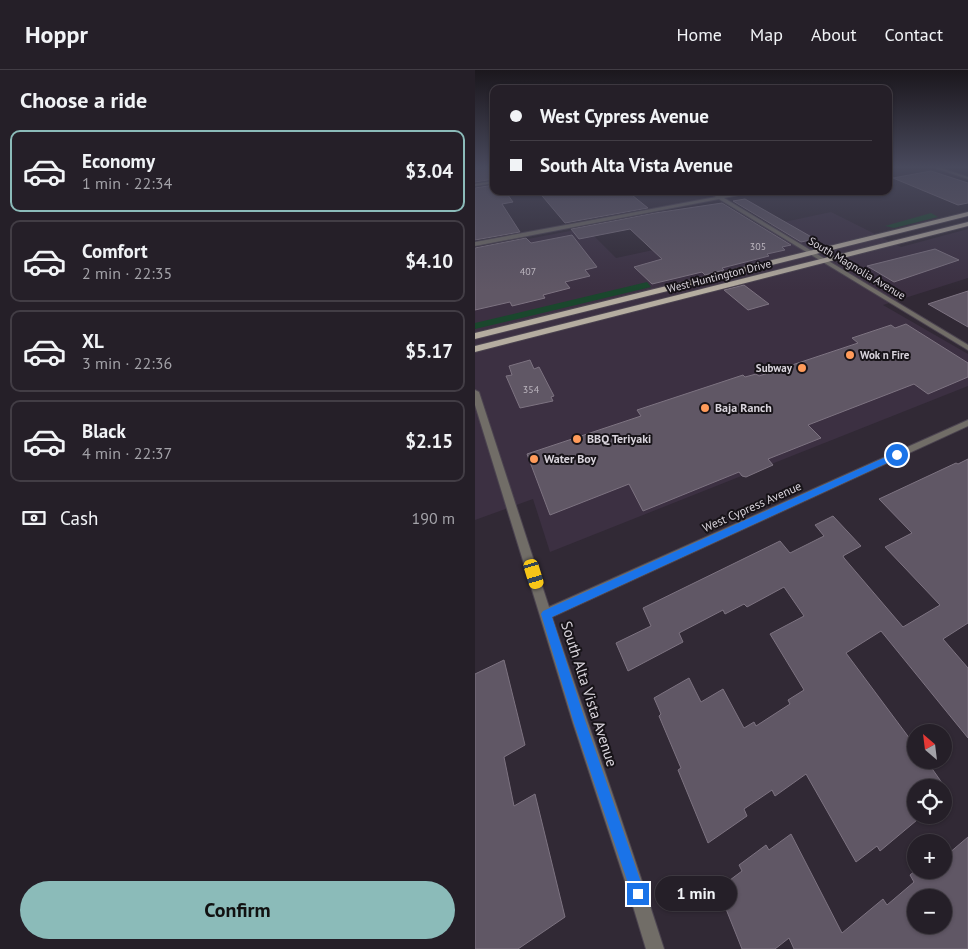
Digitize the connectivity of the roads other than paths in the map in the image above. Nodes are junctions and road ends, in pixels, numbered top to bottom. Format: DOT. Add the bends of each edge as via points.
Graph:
graph roads {
  1 [pos="666,208"];
  2 [pos="736,208"];
  3 [pos="968,214"];
  4 [pos="968,224"];
  5 [pos="475,244"];
  6 [pos="812,253"];
  7 [pos="825,261"];
  8 [pos="550,318"];
  9 [pos="475,336"];
  10 [pos="475,342"];
  11 [pos="968,348"];
  12 [pos="475,349"];
  13 [pos="475,392"];
  14 [pos="968,423"];
  15 [pos="546,614"];
  16 [pos="655,949"];
  1 -- 5 [label="street"];
  2 -- 6 [label="street, South Magnolia Avenue"];
  3 -- 6 [label="main road, West Huntington Drive"];
  4 -- 7 [label="main road, West Huntington Drive"];
  6 -- 7 [label="street, South Magnolia Avenue"];
  6 -- 8 [label="main road, West Huntington Drive"];
  7 -- 11 [label="street, South Magnolia Avenue"];
  7 -- 12 [label="main road, West Huntington Drive"];
  8 -- 9 [label="main road, West Huntington Drive"];
  8 -- 10 [label="main road" via="531,327"];
  13 -- 15 [label="street, South Alta Vista Avenue"];
  14 -- 15 [label="street, West Cypress Avenue"];
  15 -- 16 [label="street, South Alta Vista Avenue"];
}
